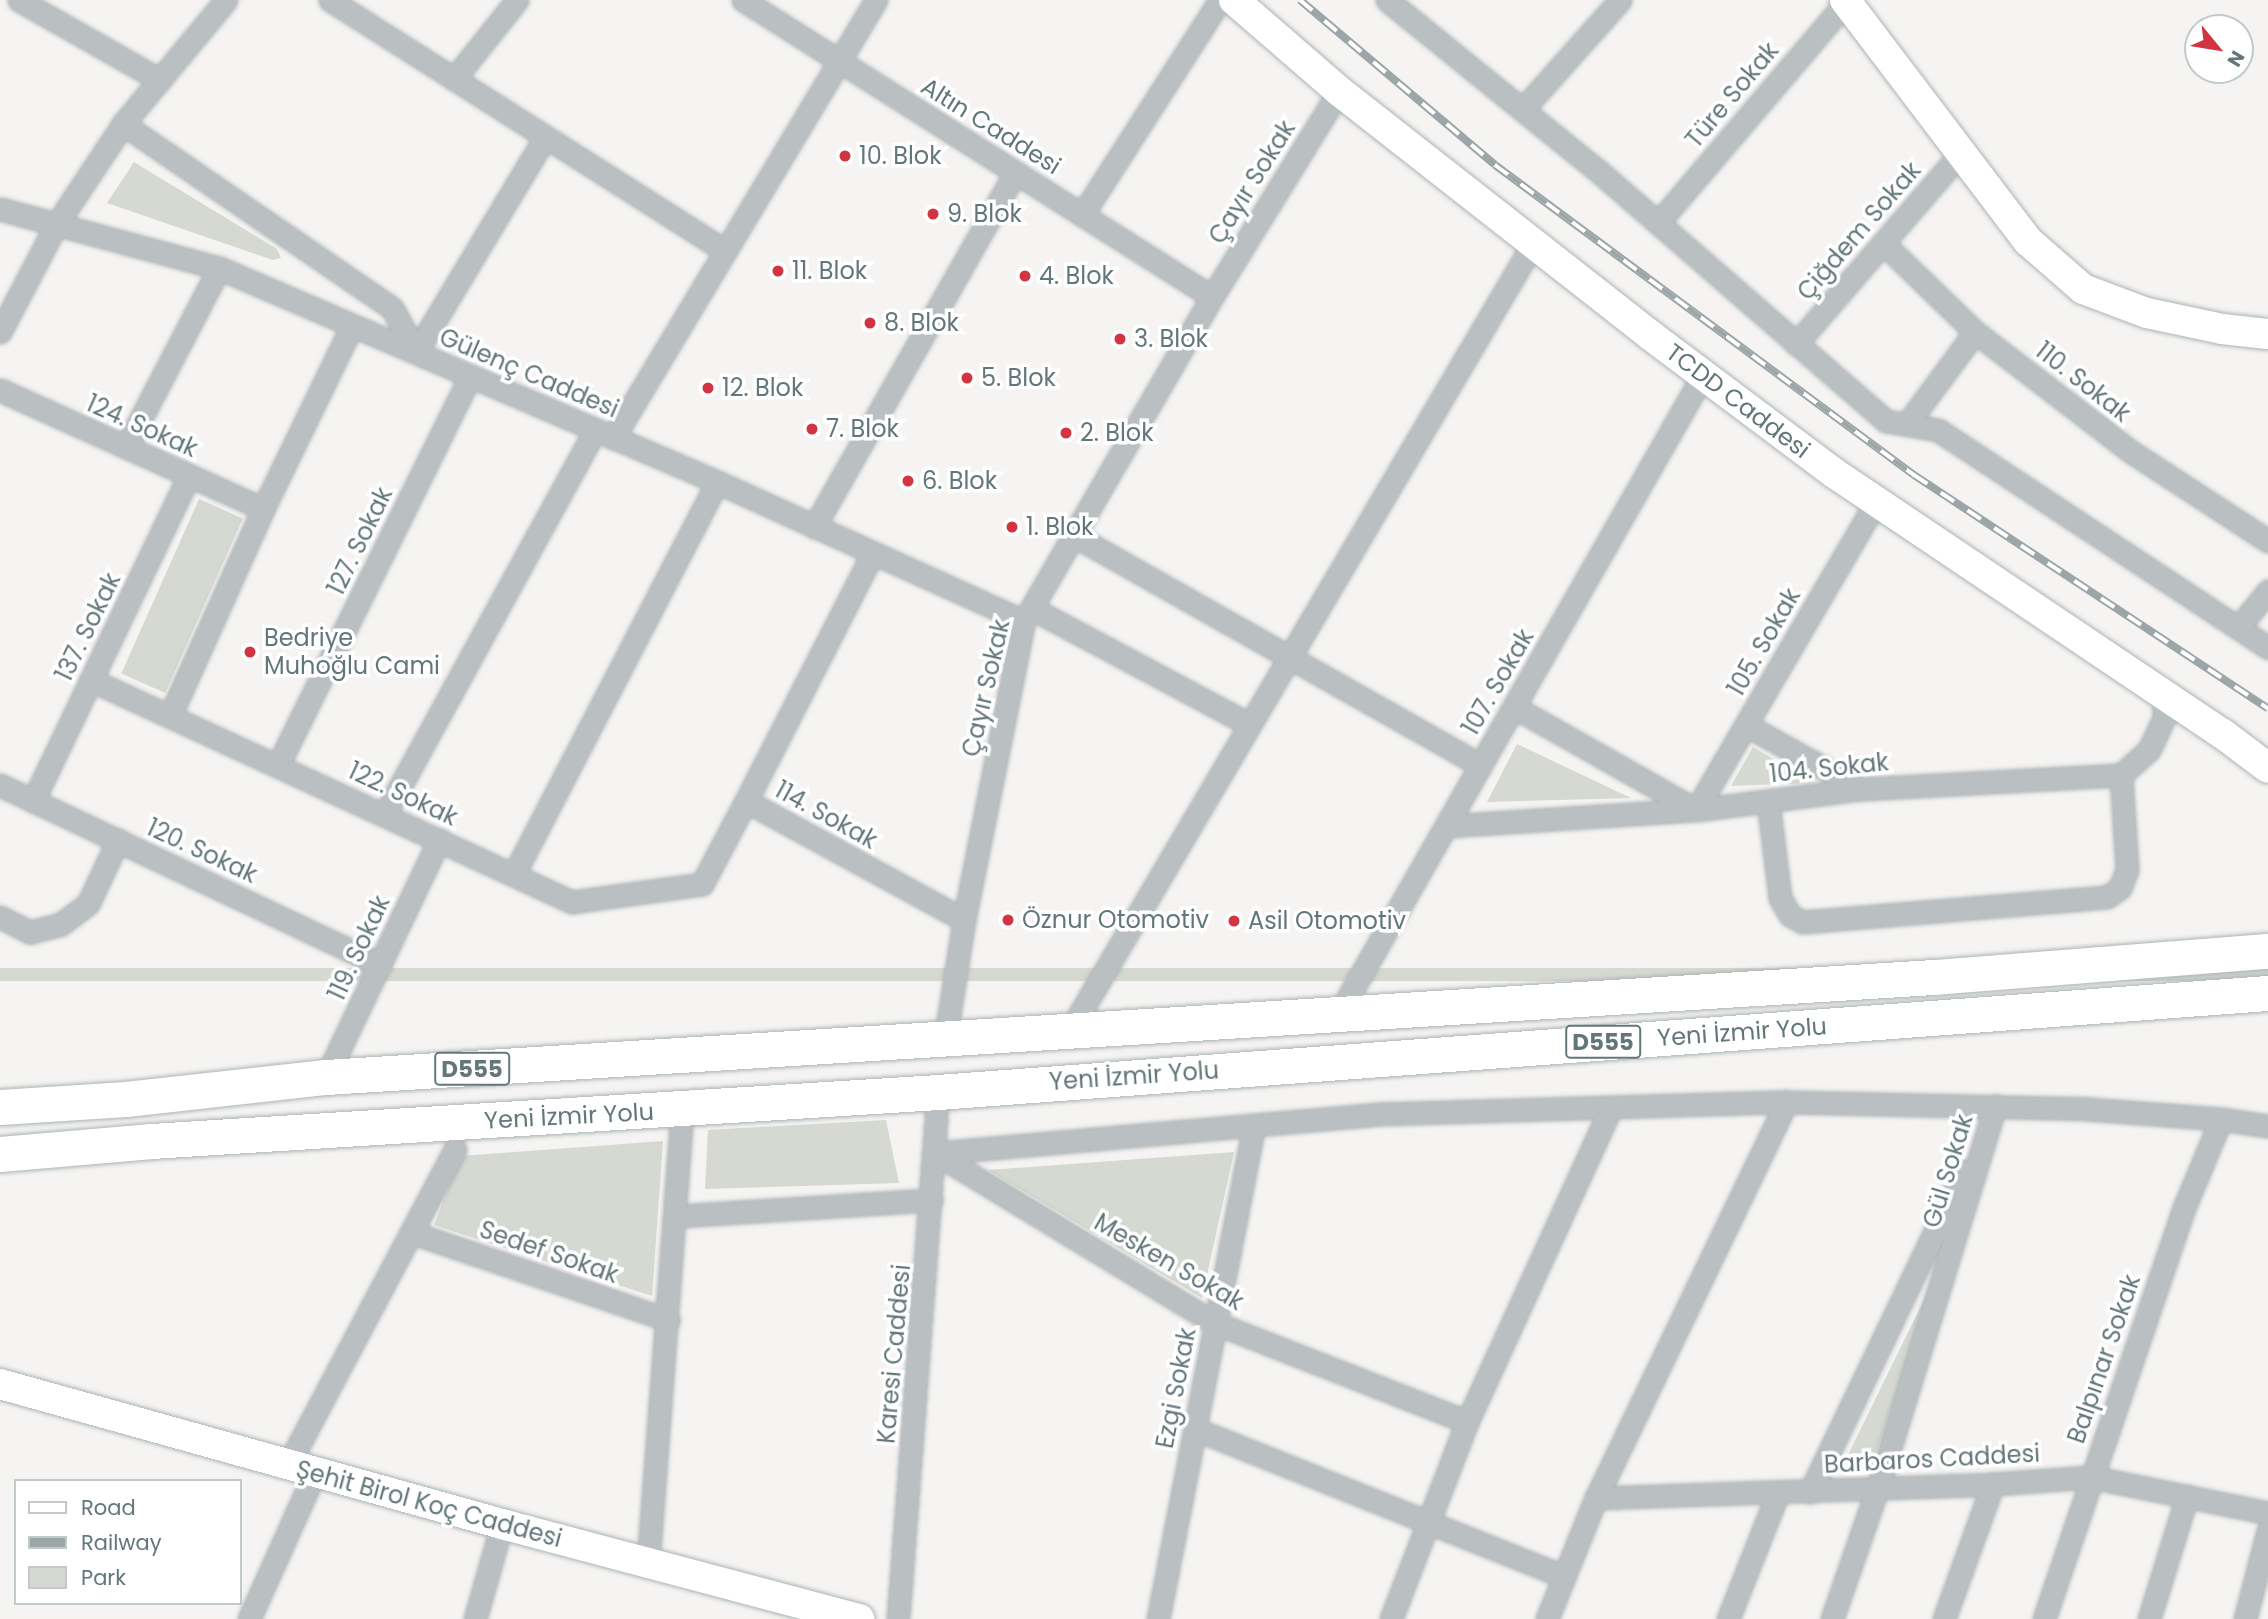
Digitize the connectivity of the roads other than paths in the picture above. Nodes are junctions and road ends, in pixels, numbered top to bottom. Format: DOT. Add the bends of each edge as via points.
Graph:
graph roads {
  1 [pos="19,0"];
  2 [pos="226,0"];
  3 [pos="330,0"];
  4 [pos="517,0"];
  5 [pos="743,0"];
  6 [pos="876,0"];
  7 [pos="1220,0"];
  8 [pos="1234,0"];
  9 [pos="1387,0"];
  10 [pos="1620,0"];
  11 [pos="1846,1"];
  12 [pos="839,61"];
  13 [pos="454,79"];
  14 [pos="160,80"];
  15 [pos="1339,91"];
  16 [pos="1523,109"];
  17 [pos="123,124"];
  18 [pos="545,137"];
  19 [pos="1961,153"];
  20 [pos="1015,173"];
  21 [pos="0,209"];
  22 [pos="1082,215"];
  23 [pos="1658,223"];
  24 [pos="56,225"];
  25 [pos="1534,242"];
  26 [pos="1883,243"];
  27 [pos="725,251"];
  28 [pos="219,268"];
  29 [pos="1212,297"];
  30 [pos="352,326"];
  31 [pos="0,332"];
  32 [pos="1975,332"];
  33 [pos="2268,334"];
  34 [pos="1796,344"];
  35 [pos="416,352"];
  36 [pos="1703,375"];
  37 [pos="470,377"];
  38 [pos="0,390"];
  39 [pos="1907,424"];
  40 [pos="604,434"];
  41 [pos="126,447"];
  42 [pos="189,476"];
  43 [pos="718,482"];
  44 [pos="1876,502"];
  45 [pos="263,509"];
  46 [pos="814,527"];
  47 [pos="1075,536"];
  48 [pos="2268,541"];
  49 [pos="872,555"];
  50 [pos="2268,591"];
  51 [pos="1029,615"];
  52 [pos="2238,628"];
  53 [pos="2268,648"];
  54 [pos="1289,658"];
  55 [pos="91,680"];
  56 [pos="2162,694"];
  57 [pos="1514,707"];
  58 [pos="170,716"];
  59 [pos="1250,725"];
  60 [pos="1746,725"];
  61 [pos="278,765"];
  62 [pos="1480,765"];
  63 [pos="2268,768"];
  64 [pos="2121,775"];
  65 [pos="0,785"];
  66 [pos="1861,789"];
  67 [pos="33,801"];
  68 [pos="1768,801"];
  69 [pos="747,802"];
  70 [pos="1696,810"];
  71 [pos="385,814"];
  72 [pos="1446,826"];
  73 [pos="118,840"];
  74 [pos="439,840"];
  75 [pos="514,874"];
  76 [pos="702,884"];
  77 [pos="0,917"];
  78 [pos="964,919"];
  79 [pos="2268,951"];
  80 [pos="381,965"];
  81 [pos="2268,993"];
  82 [pos="1338,1016"];
  83 [pos="1069,1032"];
  84 [pos="945,1040"];
  85 [pos="327,1077"];
  86 [pos="939,1092"];
  87 [pos="1787,1102"];
  88 [pos="1995,1106"];
  89 [pos="0,1107"];
  90 [pos="682,1109"];
  91 [pos="1610,1110"];
  92 [pos="2221,1119"];
  93 [pos="1254,1125"];
  94 [pos="2268,1126"];
  95 [pos="455,1150"];
  96 [pos="935,1153"];
  97 [pos="0,1154"];
  98 [pos="932,1200"];
  99 [pos="676,1216"];
  100 [pos="413,1233"];
  101 [pos="669,1320"];
  102 [pos="1215,1323"];
  103 [pos="0,1384"];
  104 [pos="1467,1422"];
  105 [pos="1195,1429"];
  106 [pos="302,1469"];
  107 [pos="2091,1477"];
  108 [pos="1993,1484"];
  109 [pos="1878,1487"];
  110 [pos="1811,1492"];
  111 [pos="1778,1493"];
  112 [pos="2187,1496"];
  113 [pos="1596,1499"];
  114 [pos="2268,1513"];
  115 [pos="1427,1519"];
  116 [pos="502,1524"];
  117 [pos="2268,1531"];
  118 [pos="648,1564"];
  119 [pos="1563,1576"];
  120 [pos="250,1619"];
  121 [pos="475,1619"];
  122 [pos="860,1619"];
  123 [pos="898,1619"];
  124 [pos="1158,1619"];
  125 [pos="1391,1619"];
  126 [pos="1547,1619"];
  127 [pos="1728,1619"];
  128 [pos="1832,1619"];
  129 [pos="1944,1619"];
  130 [pos="2044,1619"];
  131 [pos="2149,1619"];
  132 [pos="2245,1619"];
  1 -- 14 [label="street"];
  2 -- 14 [label="street"];
  3 -- 13 [label="street"];
  4 -- 13 [label="street"];
  5 -- 12 [label="street, Altın Caddesi"];
  6 -- 12 [label="street"];
  7 -- 22 [label="street"];
  8 -- 15 [label="main road, TCDD Caddesi"];
  9 -- 16 [label="street"];
  10 -- 16 [label="street"];
  11 -- 19 [label="main road"];
  11 -- 23 [label="street, Türe Sokak"];
  12 -- 20 [label="street, Altın Caddesi"];
  12 -- 27 [label="street"];
  13 -- 18 [label="street"];
  14 -- 17 [label="street"];
  15 -- 25 [label="main road, TCDD Caddesi"];
  15 -- 29 [label="street, Çayır Sokak"];
  16 -- 23 [label="street"];
  17 -- 24 [label="street"];
  17 -- 35 [label="street" via="392,308"];
  18 -- 27 [label="street"];
  18 -- 35 [label="street"];
  19 -- 26 [label="street, Çiğdem Sokak"];
  19 -- 33 [label="main road" via="2028,241 2083,289 2147,313"];
  20 -- 22 [label="street, Altın Caddesi"];
  20 -- 46 [label="street"];
  21 -- 24 [label="street, Gülenç Caddesi"];
  22 -- 29 [label="street, Altın Caddesi"];
  23 -- 34 [label="street"];
  24 -- 28 [label="street, Gülenç Caddesi"];
  24 -- 31 [label="street"];
  25 -- 36 [label="main road, TCDD Caddesi"];
  25 -- 54 [label="street"];
  26 -- 32 [label="street, 110. Sokak"];
  26 -- 34 [label="street, Çiğdem Sokak"];
  27 -- 40 [label="street"];
  28 -- 30 [label="street, Gülenç Caddesi"];
  28 -- 41 [label="street"];
  29 -- 47 [label="street, Çayır Sokak"];
  30 -- 35 [label="street, Gülenç Caddesi"];
  30 -- 45 [label="street"];
  32 -- 39 [label="street"];
  32 -- 48 [label="street, 110. Sokak" via="2130,452"];
  34 -- 39 [label="street" via="1886,421"];
  35 -- 37 [label="street, Gülenç Caddesi"];
  36 -- 44 [label="main road, TCDD Caddesi"];
  36 -- 57 [label="street, 107. Sokak"];
  37 -- 40 [label="street, Gülenç Caddesi"];
  37 -- 61 [label="street, 127. Sokak"];
  38 -- 41 [label="street, 124. Sokak"];
  39 -- 52 [label="street" via="1938,430"];
  40 -- 43 [label="street, Gülenç Caddesi"];
  40 -- 71 [label="street"];
  41 -- 42 [label="street, 124. Sokak"];
  42 -- 45 [label="street, 124. Sokak"];
  42 -- 55 [label="street, 137. Sokak"];
  43 -- 46 [label="street, Gülenç Caddesi"];
  43 -- 75 [label="street"];
  44 -- 56 [label="main road, TCDD Caddesi"];
  44 -- 60 [label="street, 105. Sokak"];
  45 -- 58 [label="street"];
  46 -- 49 [label="street, Gülenç Caddesi"];
  47 -- 51 [label="street, Çayır Sokak"];
  47 -- 54 [label="street"];
  49 -- 51 [label="street, Gülenç Caddesi"];
  49 -- 69 [label="street"];
  50 -- 52 [label="street"];
  51 -- 59 [label="street, Gülenç Caddesi"];
  51 -- 78 [label="street, Çayır Sokak"];
  52 -- 53 [label="street"];
  54 -- 59 [label="street"];
  54 -- 62 [label="street"];
  55 -- 58 [label="street, 122. Sokak"];
  55 -- 67 [label="street, 137. Sokak"];
  56 -- 63 [label="main road, TCDD Caddesi"];
  56 -- 64 [label="street" via="2165,716 2148,750"];
  57 -- 62 [label="street, 107. Sokak"];
  57 -- 70 [label="street"];
  58 -- 61 [label="street, 122. Sokak"];
  59 -- 83 [label="street"];
  60 -- 66 [label="street"];
  60 -- 70 [label="street, 105. Sokak"];
  61 -- 71 [label="street, 122. Sokak"];
  62 -- 72 [label="street, 107. Sokak"];
  64 -- 66 [label="street, 104. Sokak"];
  64 -- 68 [label="street" via="2127,870 2120,888 2107,897 1802,922 1790,915 1780,898"];
  65 -- 67 [label="street, 120. Sokak"];
  66 -- 68 [label="street, 104. Sokak"];
  67 -- 73 [label="street, 120. Sokak"];
  68 -- 70 [label="street, 104. Sokak"];
  69 -- 76 [label="street, 114. Sokak"];
  69 -- 78 [label="street, 114. Sokak"];
  70 -- 72 [label="street, 104. Sokak"];
  71 -- 74 [label="street, 122. Sokak"];
  72 -- 82 [label="street, 107. Sokak"];
  73 -- 77 [label="street" via="88,904 61,924 30,932"];
  73 -- 80 [label="street, 120. Sokak"];
  74 -- 75 [label="street, 122. Sokak"];
  74 -- 80 [label="street, 119. Sokak"];
  75 -- 76 [label="street, 122. Sokak" via="572,902"];
  78 -- 84 [label="street, Çayır Sokak"];
  79 -- 82 [label="highway, Yeni İzmir Yolu / D555"];
  80 -- 85 [label="street, 119. Sokak"];
  81 -- 86 [label="highway, Yeni İzmir Yolu / D555"];
  82 -- 83 [label="highway, Yeni İzmir Yolu / D555"];
  83 -- 84 [label="highway, Yeni İzmir Yolu / D555"];
  84 -- 85 [label="highway, Yeni İzmir Yolu / D555"];
  85 -- 89 [label="highway, Yeni İzmir Yolu / D555" via="126,1099"];
  86 -- 90 [label="highway, Yeni İzmir Yolu / D555"];
  86 -- 96 [label="street, Karesi Caddesi"];
  87 -- 88 [label="street"];
  87 -- 91 [label="street"];
  87 -- 113 [label="street"];
  88 -- 92 [label="street"];
  88 -- 109 [label="street, Gül Sokak"];
  88 -- 110 [label="street, Gül Sokak"];
  90 -- 97 [label="highway, Yeni İzmir Yolu / D555"];
  90 -- 99 [label="street"];
  91 -- 93 [label="street" via="1378,1114"];
  91 -- 104 [label="street"];
  92 -- 94 [label="street"];
  92 -- 107 [label="street, Balpınar Sokak" via="2184,1208"];
  93 -- 96 [label="street"];
  93 -- 102 [label="street, Ezgi Sokak"];
  95 -- 100 [label="street"];
  96 -- 98 [label="street, Karesi Caddesi"];
  96 -- 102 [label="street, Mesken Sokak"];
  98 -- 99 [label="street"];
  98 -- 123 [label="street, Karesi Caddesi"];
  99 -- 101 [label="street"];
  100 -- 101 [label="street, Sedef Sokak"];
  100 -- 106 [label="street"];
  101 -- 118 [label="street"];
  102 -- 104 [label="street, Mesken Sokak"];
  102 -- 105 [label="street, Ezgi Sokak"];
  103 -- 106 [label="main road, Şehit Birol Koç Caddesi"];
  104 -- 115 [label="street"];
  105 -- 115 [label="street"];
  105 -- 124 [label="street, Ezgi Sokak"];
  106 -- 116 [label="main road, Şehit Birol Koç Caddesi"];
  106 -- 120 [label="street"];
  107 -- 108 [label="street, Barbaros Caddesi"];
  107 -- 112 [label="street, Barbaros Caddesi"];
  107 -- 130 [label="street, Balpınar Sokak"];
  108 -- 109 [label="street, Barbaros Caddesi"];
  108 -- 129 [label="street"];
  109 -- 110 [label="street, Barbaros Caddesi"];
  109 -- 128 [label="street, Gül Sokak"];
  110 -- 111 [label="street, Barbaros Caddesi"];
  111 -- 113 [label="street, Barbaros Caddesi"];
  111 -- 127 [label="street"];
  112 -- 114 [label="street, Barbaros Caddesi"];
  112 -- 131 [label="street"];
  113 -- 119 [label="street"];
  115 -- 119 [label="street"];
  115 -- 125 [label="street"];
  116 -- 118 [label="main road, Şehit Birol Koç Caddesi"];
  116 -- 121 [label="street"];
  117 -- 132 [label="street"];
  118 -- 122 [label="main road, Şehit Birol Koç Caddesi"];
  119 -- 126 [label="street"];
}
